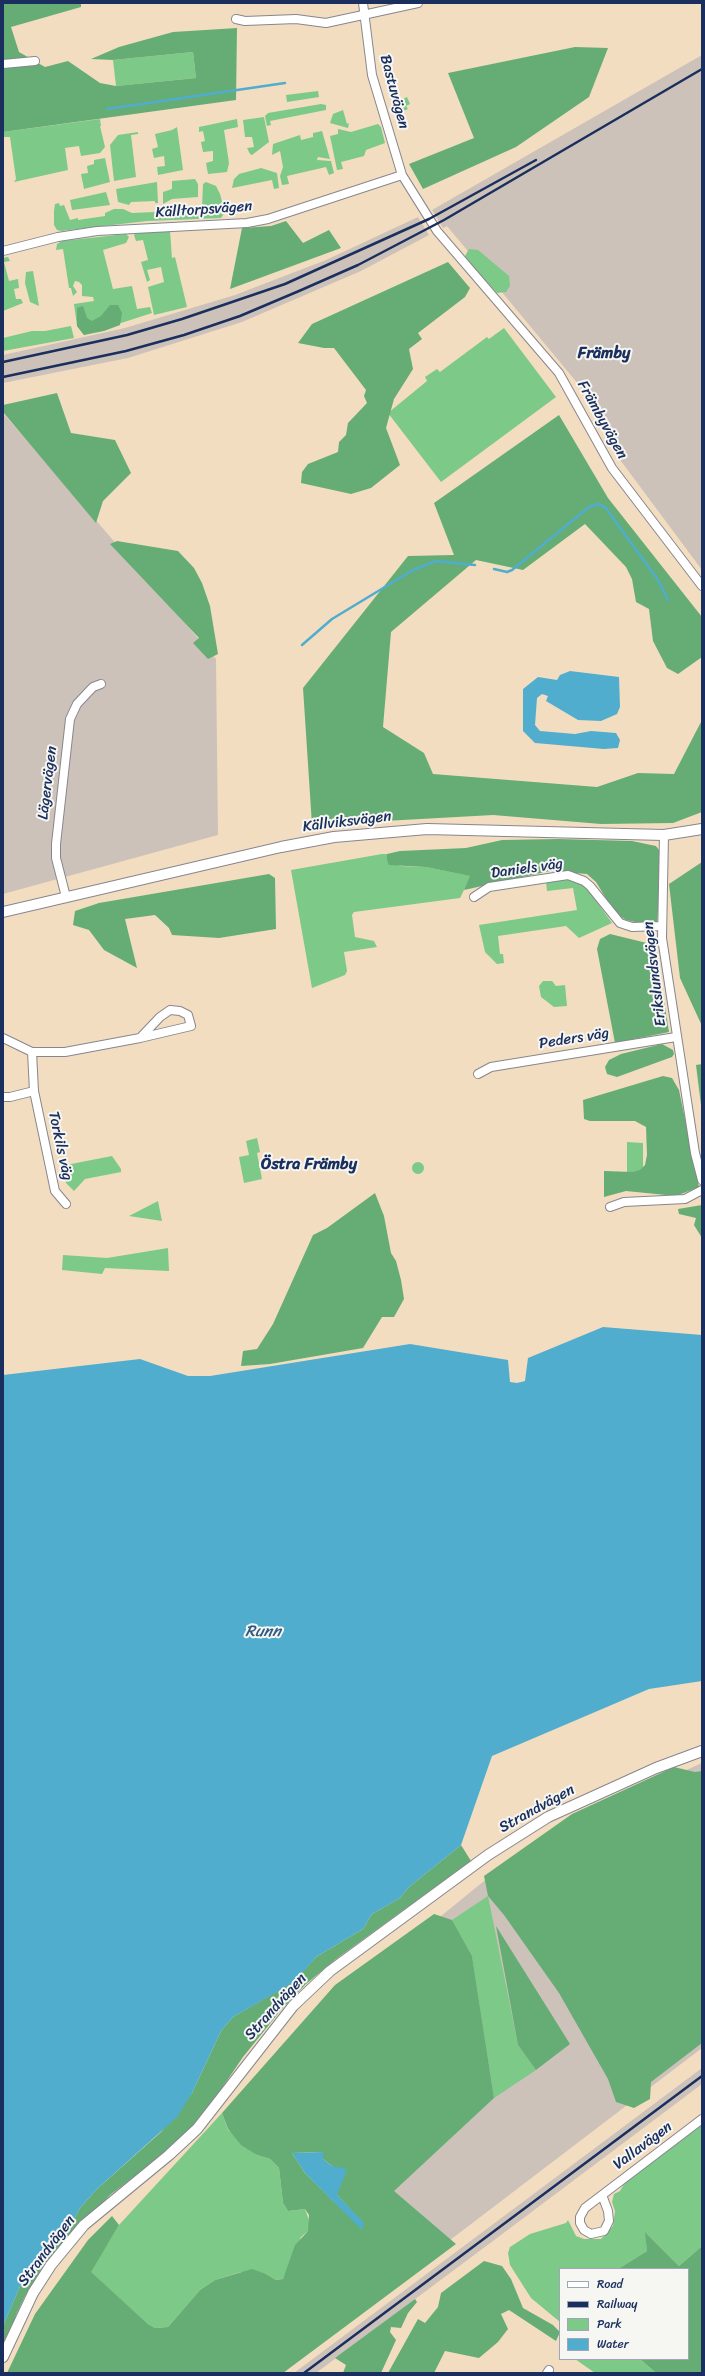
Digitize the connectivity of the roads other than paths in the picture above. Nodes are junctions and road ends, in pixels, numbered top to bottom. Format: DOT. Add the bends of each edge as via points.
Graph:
graph roads {
  1 [pos="363,3"];
  2 [pos="418,3"];
  3 [pos="364,16"];
  4 [pos="236,19"];
  5 [pos="35,61"];
  6 [pos="3,64"];
  7 [pos="402,175"];
  8 [pos="3,251"];
  9 [pos="702,586"];
  10 [pos="101,684"];
  11 [pos="702,829"];
  12 [pos="664,835"];
  13 [pos="66,897"];
  14 [pos="474,897"];
  15 [pos="3,912"];
  16 [pos="661,926"];
  17 [pos="676,1037"];
  18 [pos="3,1038"];
  19 [pos="140,1038"];
  20 [pos="32,1052"];
  21 [pos="478,1074"];
  22 [pos="34,1091"];
  23 [pos="3,1097"];
  24 [pos="702,1180"];
  25 [pos="702,1190"];
  26 [pos="66,1204"];
  27 [pos="610,1207"];
  28 [pos="702,1751"];
  29 [pos="702,2119"];
  30 [pos="602,2195"];
  31 [pos="3,2358"];
  1 -- 3 [label="street, Bastuvägen"];
  2 -- 3 [label="street"];
  3 -- 4 [label="street" via="326,23 296,19"];
  3 -- 7 [label="street, Bastuvägen" via="372,75"];
  5 -- 6 [label="street"];
  7 -- 8 [label="street, Källtorpsvägen" via="268,219 247,223 97,231 58,236"];
  7 -- 9 [label="street, Främbyvägen" via="437,231 559,373 612,468"];
  10 -- 13 [label="street, Lägervägen" via="93,687 77,704 70,719 56,844 56,858"];
  11 -- 12 [label="street, Källviksvägen"];
  12 -- 13 [label="street, Källviksvägen" via="456,829 373,833 281,846"];
  12 -- 16 [label="street, Erikslundsvägen"];
  13 -- 15 [label="street, Källviksvägen"];
  14 -- 16 [label="street, Daniels väg" via="488,887 568,876 584,881 590,886 620,922 632,927"];
  16 -- 17 [label="street, Erikslundsvägen"];
  17 -- 21 [label="street, Peders väg" via="491,1067"];
  17 -- 24 [label="street, Erikslundsvägen" via="695,1153"];
  18 -- 20 [label="street"];
  19 -- 19 [label="street" via="170,1010 188,1015 191,1026"];
  19 -- 20 [label="street" via="65,1052"];
  20 -- 22 [label="street, Torkils väg"];
  22 -- 23 [label="street"];
  22 -- 26 [label="street, Torkils väg" via="55,1191"];
  25 -- 27 [label="street" via="685,1199 624,1202"];
  28 -- 31 [label="street, Strandvägen" via="656,1768 548,1817 488,1855 330,1971 293,2006 196,2129 169,2155 84,2224 32,2293"];
  29 -- 30 [label="street, Vallavägen"];
  30 -- 30 [label="street, Vallavägen" via="585,2208 580,2217 581,2226 591,2234 604,2231 609,2221"];
}
